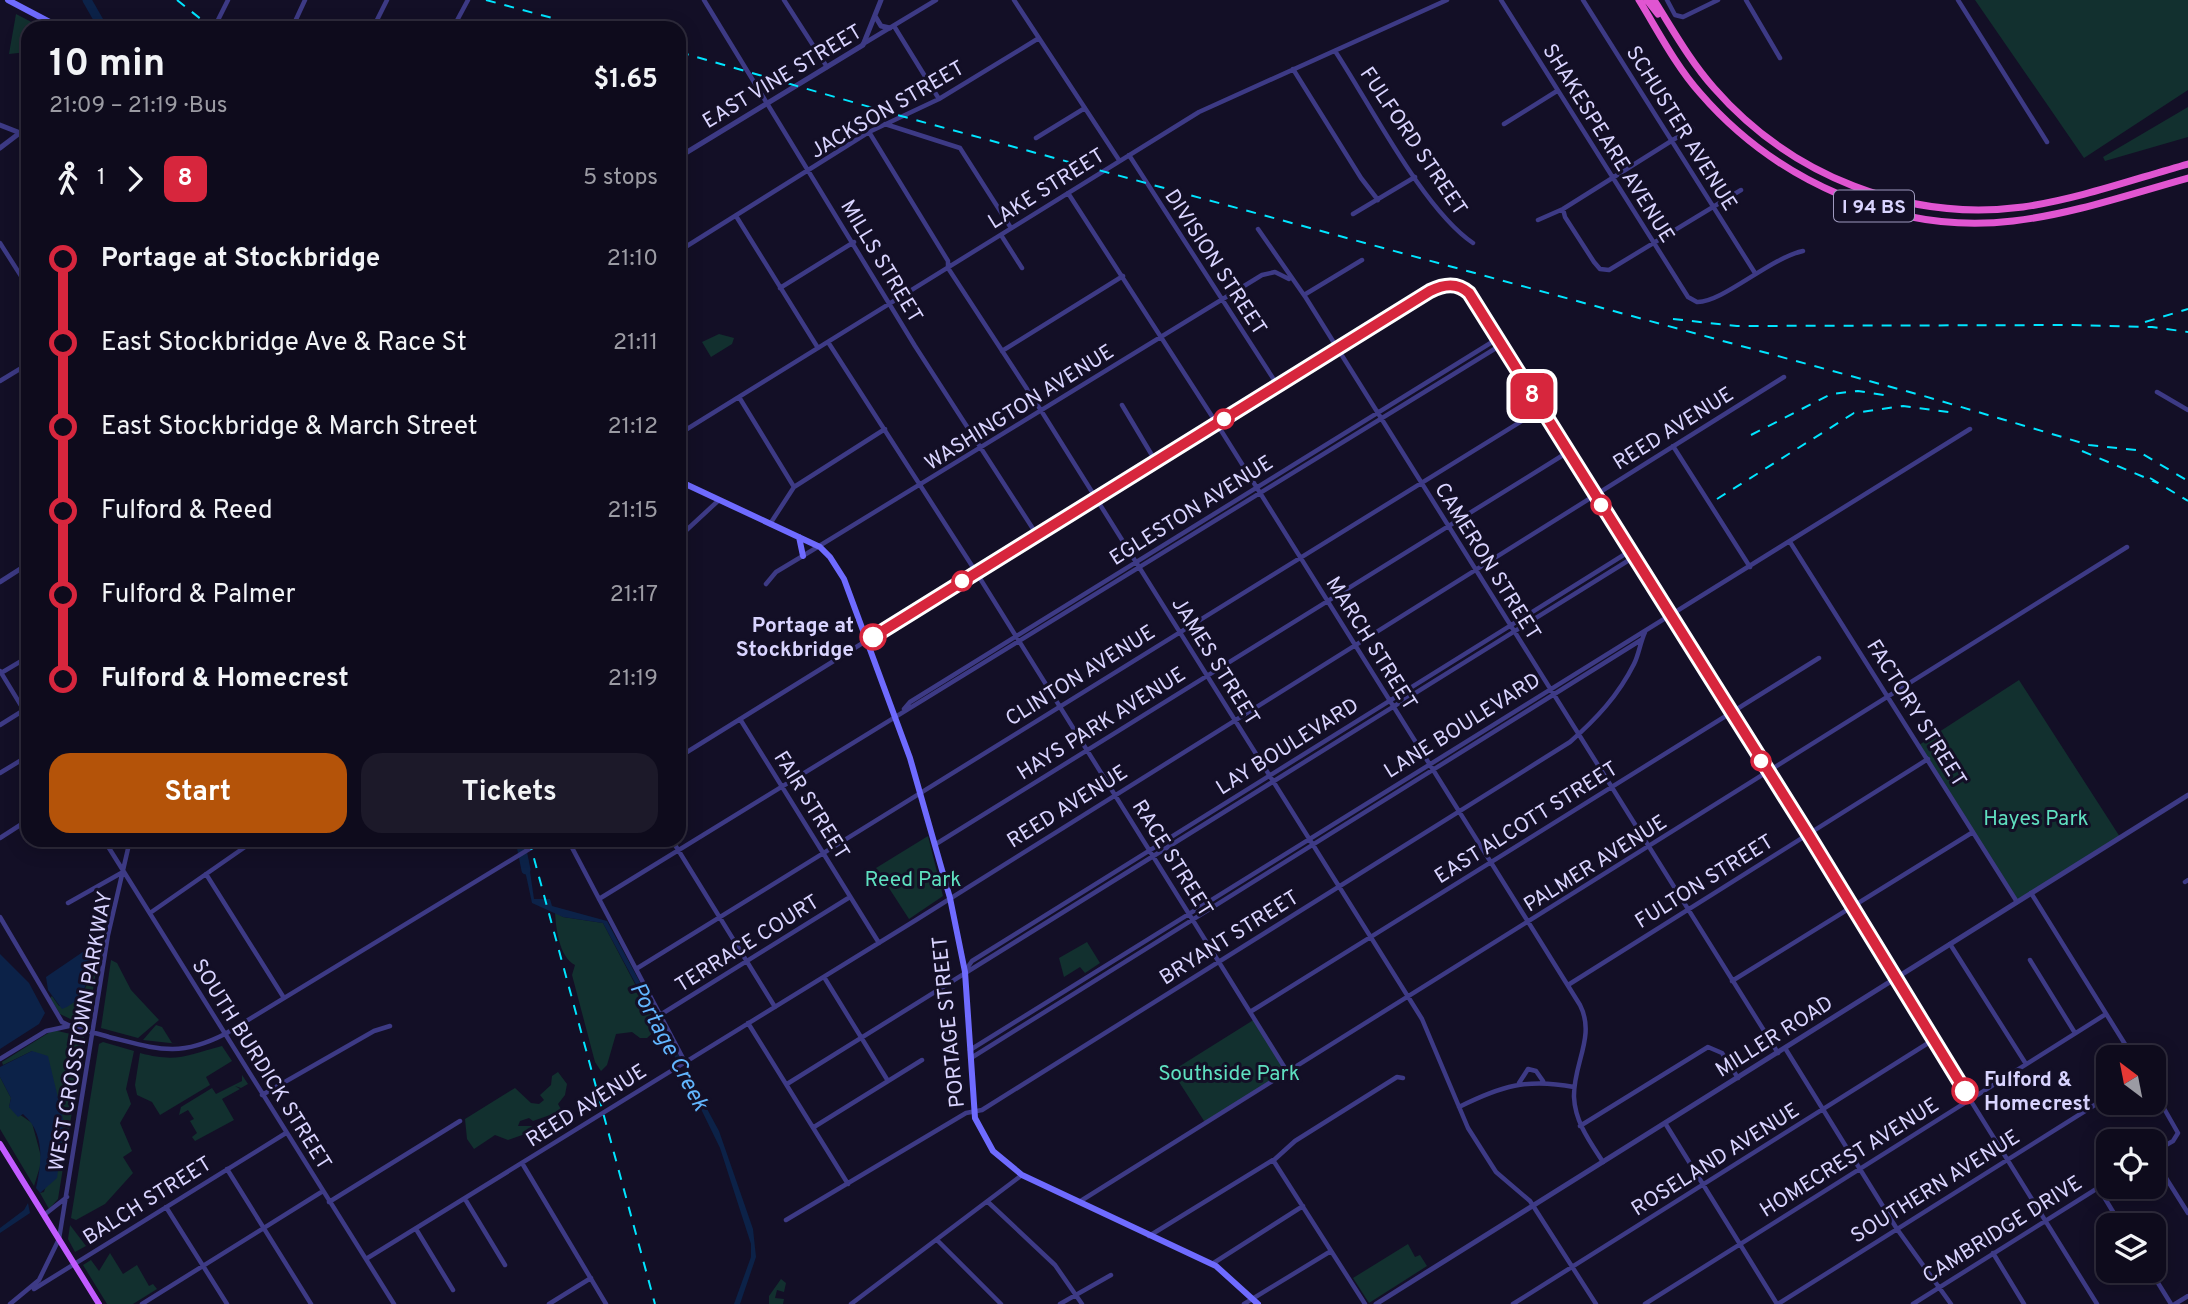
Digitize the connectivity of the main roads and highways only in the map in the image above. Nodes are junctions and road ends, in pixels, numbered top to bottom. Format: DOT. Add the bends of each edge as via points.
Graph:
graph roads {
  1 [pos="8,0"];
  2 [pos="1639,0"];
  3 [pos="1647,0"];
  4 [pos="1654,0"];
  5 [pos="44,21"];
  6 [pos="1669,24"];
  7 [pos="2188,164"];
  8 [pos="2188,178"];
  9 [pos="686,484"];
  10 [pos="799,537"];
  11 [pos="803,556"];
  12 [pos="0,1144"];
  13 [pos="1255,1301"];
  14 [pos="99,1304"];
  1 -- 5 [label="main road"];
  2 -- 8 [label="highway, I 94 BS" via="1689,79 1737,130 1783,164 1851,199 1939,220 2010,221 2059,213"];
  3 -- 6 [label="highway"];
  4 -- 6 [label="highway, I 94 BS"];
  6 -- 7 [label="highway, I 94 BS" via="1713,87 1773,143 1831,177 1889,198 1948,209 2020,207"];
  9 -- 10 [label="main road, PORTAGE STREET"];
  10 -- 11 [label="main road"];
  10 -- 13 [label="main road, PORTAGE STREET" via="830,556 844,579 920,791 965,972 974,1112 986,1143 1022,1175 1211,1264"];
  12 -- 14 [label="main road"];
}
